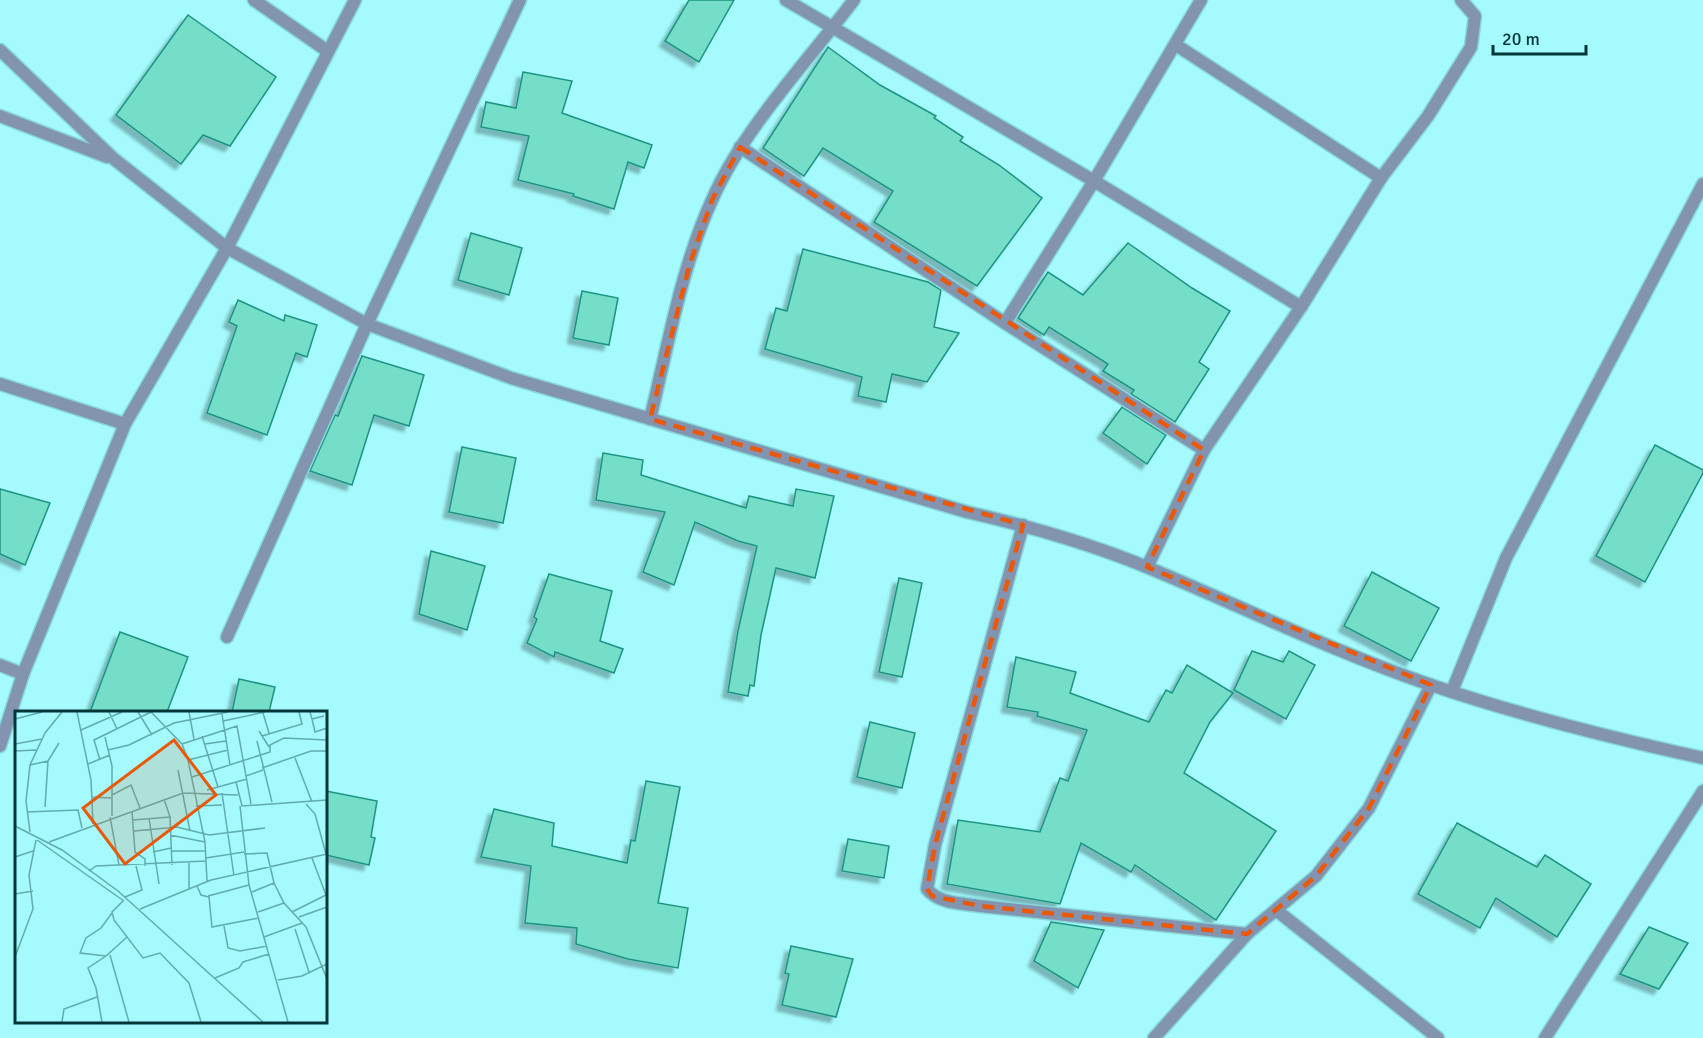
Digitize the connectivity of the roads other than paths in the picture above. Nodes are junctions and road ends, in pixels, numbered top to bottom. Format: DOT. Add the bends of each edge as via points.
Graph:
graph roads {
  1 [pos="254,0"];
  2 [pos="355,0"];
  3 [pos="520,0"];
  4 [pos="786,0"];
  5 [pos="854,0"];
  6 [pos="1201,0"];
  7 [pos="1461,0"];
  8 [pos="833,27"];
  9 [pos="1176,45"];
  10 [pos="0,50"];
  11 [pos="326,50"];
  12 [pos="0,116"];
  13 [pos="740,147"];
  14 [pos="114,159"];
  15 [pos="1381,178"];
  16 [pos="1094,181"];
  17 [pos="1703,184"];
  18 [pos="227,248"];
  19 [pos="1300,307"];
  20 [pos="1005,323"];
  21 [pos="367,324"];
  22 [pos="0,384"];
  23 [pos="650,419"];
  24 [pos="124,424"];
  25 [pos="1204,450"];
  26 [pos="1023,525"];
  27 [pos="1147,567"];
  28 [pos="226,637"];
  29 [pos="0,665"];
  30 [pos="23,674"];
  31 [pos="1431,685"];
  32 [pos="1452,691"];
  33 [pos="0,746"];
  34 [pos="1703,758"];
  35 [pos="1703,791"];
  36 [pos="1276,910"];
  37 [pos="1247,934"];
  38 [pos="1154,1038"];
  39 [pos="1438,1038"];
  40 [pos="1545,1038"];
  1 -- 11 [label="street"];
  2 -- 11 [label="street"];
  3 -- 21 [label="street"];
  4 -- 8 [label="street"];
  5 -- 8 [label="street"];
  6 -- 9 [label="street"];
  7 -- 15 [label="street" via="1475,16 1471,46 1428,116"];
  8 -- 13 [label="street"];
  8 -- 16 [label="street"];
  9 -- 15 [label="street"];
  9 -- 16 [label="street"];
  10 -- 14 [label="street"];
  11 -- 18 [label="street"];
  12 -- 14 [label="street"];
  13 -- 20 [label="street"];
  13 -- 23 [label="street" via="712,200 690,263"];
  14 -- 18 [label="street"];
  15 -- 19 [label="street"];
  16 -- 19 [label="street"];
  16 -- 20 [label="street"];
  17 -- 32 [label="street" via="1506,558"];
  18 -- 21 [label="street"];
  18 -- 24 [label="street"];
  19 -- 25 [label="street"];
  20 -- 25 [label="street"];
  21 -- 23 [label="street" via="512,378"];
  21 -- 28 [label="street"];
  22 -- 24 [label="street"];
  23 -- 26 [label="street"];
  24 -- 30 [label="street"];
  25 -- 27 [label="street"];
  26 -- 27 [label="street"];
  26 -- 37 [label="street" via="935,845 927,889 944,901"];
  27 -- 31 [label="street" via="1293,632"];
  29 -- 30 [label="street"];
  30 -- 33 [label="street"];
  31 -- 32 [label="street"];
  31 -- 36 [label="street" via="1369,808 1316,876"];
  32 -- 34 [label="street" via="1606,736"];
  35 -- 40 [label="street"];
  36 -- 37 [label="street"];
  36 -- 39 [label="street"];
  37 -- 38 [label="street"];
}
